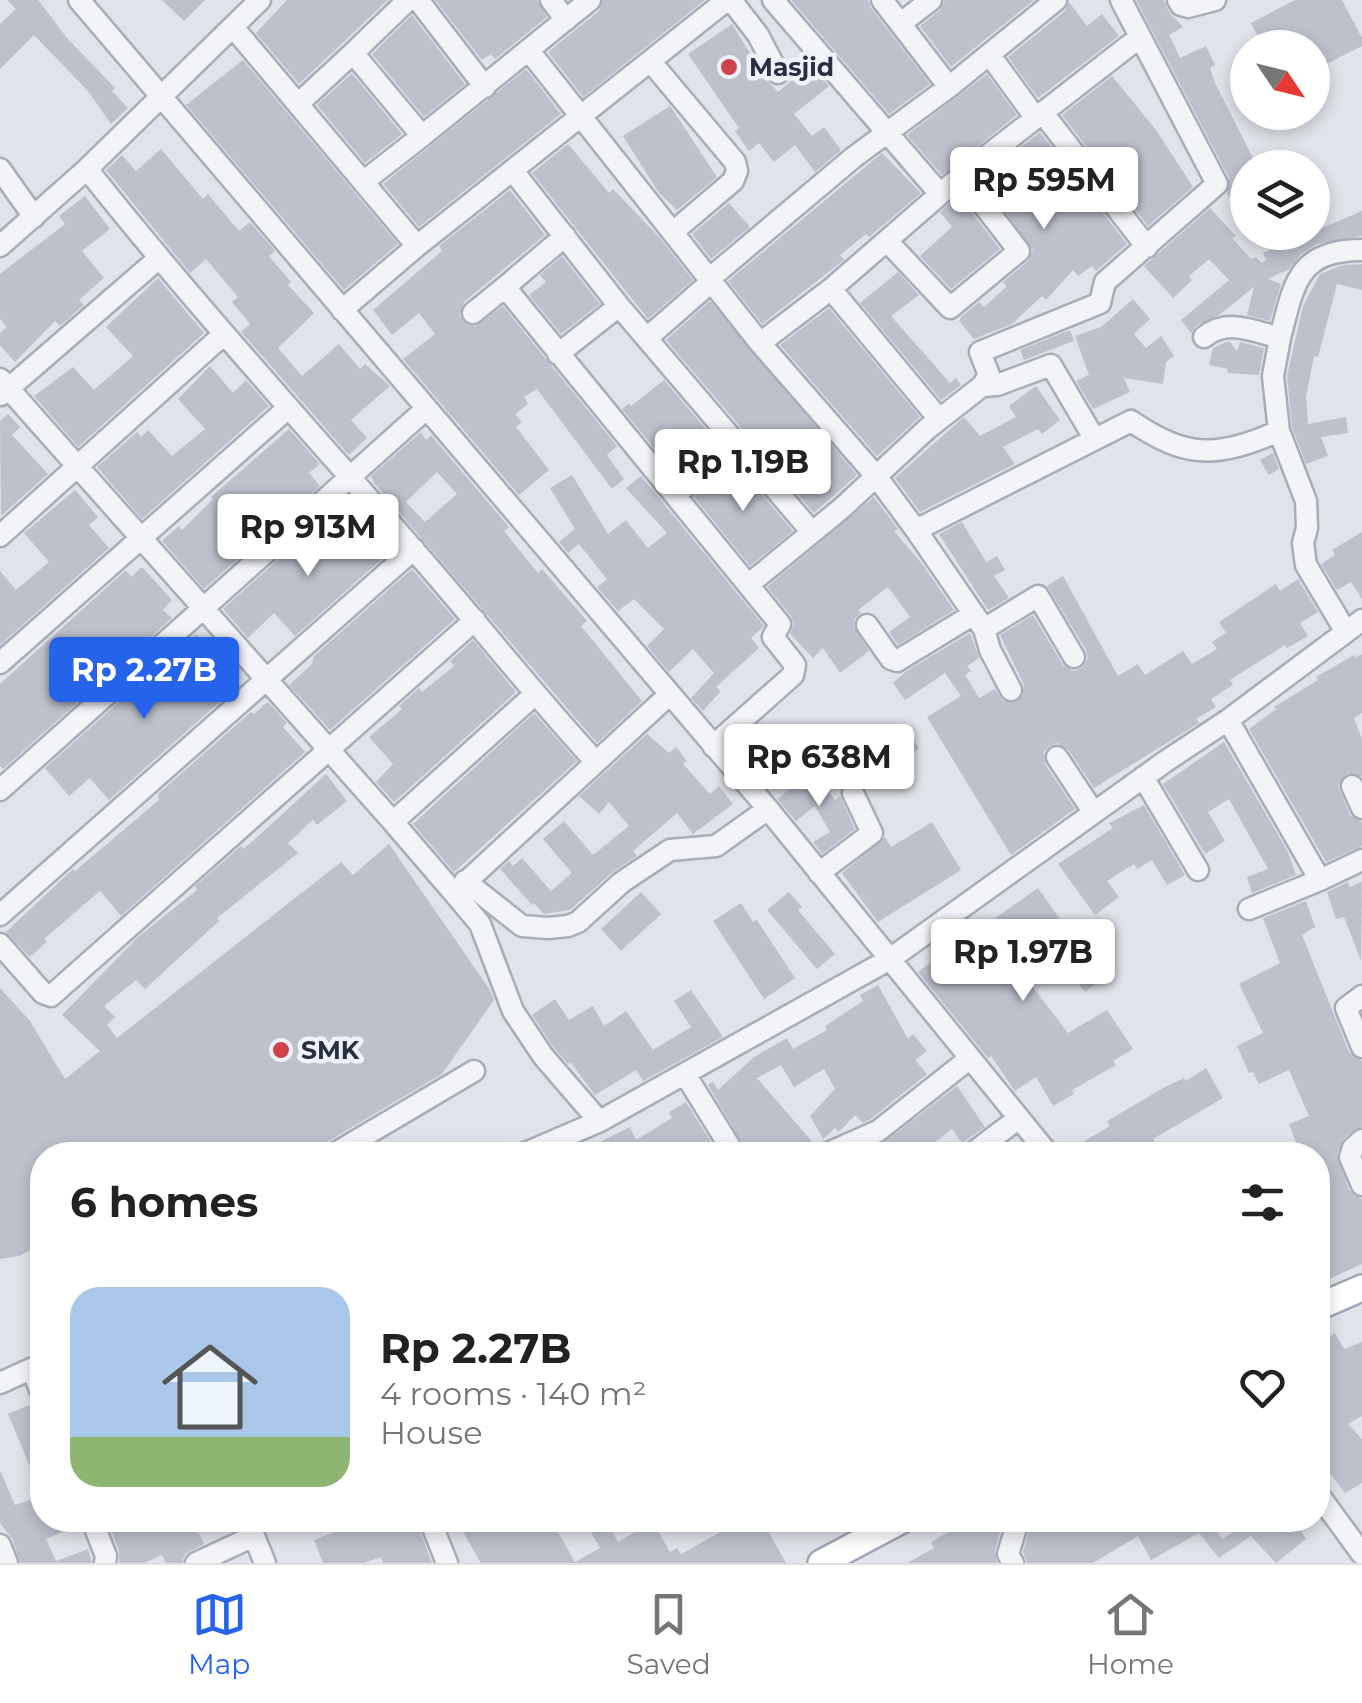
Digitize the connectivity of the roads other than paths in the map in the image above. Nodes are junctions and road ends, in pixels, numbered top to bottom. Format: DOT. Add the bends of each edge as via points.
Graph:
graph roads {
  1 [pos="260,0"];
  2 [pos="408,0"];
  3 [pos="418,0"];
  4 [pos="551,0"];
  5 [pos="590,0"];
  6 [pos="729,0"];
  7 [pos="773,0"];
  8 [pos="882,0"];
  9 [pos="931,0"];
  10 [pos="1056,0"];
  11 [pos="1121,0"];
  12 [pos="1178,0"];
  13 [pos="1216,0"];
  14 [pos="89,4"];
  15 [pos="1032,8"];
  16 [pos="566,20"];
  17 [pos="901,24"];
  18 [pos="233,28"];
  19 [pos="1140,37"];
  20 [pos="530,52"];
  21 [pos="353,53"];
  22 [pos="990,54"];
  23 [pos="651,62"];
  24 [pos="778,73"];
  25 [pos="485,87"];
  26 [pos="949,87"];
  27 [pos="162,95"];
  28 [pos="298,104"];
  29 [pos="1039,115"];
  30 [pos="579,117"];
  31 [pos="887,132"];
  32 [pos="422,136"];
  33 [pos="0,169"];
  34 [pos="86,170"];
  35 [pos="513,171"];
  36 [pos="961,176"];
  37 [pos="363,182"];
  38 [pos="940,194"];
  39 [pos="34,217"];
  40 [pos="673,232"];
  41 [pos="566,236"];
  42 [pos="888,242"];
  43 [pos="0,245"];
  44 [pos="418,246"];
  45 [pos="1146,247"];
  46 [pos="1362,250"];
  47 [pos="158,259"];
  48 [pos="710,280"];
  49 [pos="505,287"];
  50 [pos="831,289"];
  51 [pos="619,306"];
  52 [pos="342,310"];
  53 [pos="473,312"];
  54 [pos="223,335"];
  55 [pos="1204,337"];
  56 [pos="647,338"];
  57 [pos="1280,338"];
  58 [pos="760,344"];
  59 [pos="558,354"];
  60 [pos="982,386"];
  61 [pos="3,388"];
  62 [pos="287,409"];
  63 [pos="426,409"];
  64 [pos="938,420"];
  65 [pos="1279,431"];
  66 [pos="1094,438"];
  67 [pos="737,444"];
  68 [pos="78,466"];
  69 [pos="876,476"];
  70 [pos="349,477"];
  71 [pos="675,494"];
  72 [pos="916,530"];
  73 [pos="810,532"];
  74 [pos="0,536"];
  75 [pos="142,539"];
  76 [pos="414,549"];
  77 [pos="748,586"];
  78 [pos="203,607"];
  79 [pos="475,620"];
  80 [pos="979,622"];
  81 [pos="866,625"];
  82 [pos="1354,626"];
  83 [pos="1074,656"];
  84 [pos="0,662"];
  85 [pos="266,678"];
  86 [pos="1011,690"];
  87 [pos="670,694"];
  88 [pos="534,695"];
  89 [pos="1228,720"];
  90 [pos="713,746"];
  91 [pos="327,750"];
  92 [pos="1057,757"];
  93 [pos="596,762"];
  94 [pos="1144,777"];
  95 [pos="1352,786"];
  96 [pos="0,790"];
  97 [pos="854,793"];
  98 [pos="1362,808"];
  99 [pos="768,809"];
  100 [pos="1094,812"];
  101 [pos="393,822"];
  102 [pos="1362,860"];
  103 [pos="1198,870"];
  104 [pos="819,873"];
  105 [pos="1320,880"];
  106 [pos="459,887"];
  107 [pos="1250,909"];
  108 [pos="0,914"];
  109 [pos="0,944"];
  110 [pos="890,960"];
  111 [pos="1362,996"];
  112 [pos="1362,1048"];
  113 [pos="969,1059"];
  114 [pos="474,1071"];
  115 [pos="684,1074"];
  116 [pos="1019,1118"];
  117 [pos="599,1121"];
  118 [pos="1362,1140"];
  119 [pos="354,1142"];
  120 [pos="551,1142"];
  121 [pos="726,1142"];
  122 [pos="848,1142"];
  123 [pos="987,1142"];
  124 [pos="1038,1142"];
  125 [pos="1362,1185"];
  126 [pos="1362,1288"];
  127 [pos="1330,1302"];
  128 [pos="30,1370"];
  129 [pos="0,1383"];
  130 [pos="1330,1510"];
  131 [pos="97,1532"];
  132 [pos="435,1532"];
  133 [pos="879,1532"];
  134 [pos="1014,1532"];
  135 [pos="0,1545"];
  136 [pos="1362,1554"];
  137 [pos="7,1563"];
  138 [pos="105,1563"];
  139 [pos="196,1563"];
  140 [pos="265,1563"];
  141 [pos="447,1563"];
  142 [pos="821,1563"];
  143 [pos="1014,1563"];
  1 -- 18 [label="street"];
  2 -- 21 [label="street"];
  3 -- 25 [label="street"];
  4 -- 16 [label="street"];
  5 -- 16 [label="street"];
  6 -- 23 [label="street"];
  6 -- 24 [label="street"];
  7 -- 31 [label="street"];
  8 -- 17 [label="street"];
  9 -- 17 [label="street"];
  10 -- 15 [label="street"];
  11 -- 19 [label="street"];
  12 -- 13 [label="street" via="1188,7"];
  14 -- 27 [label="street"];
  15 -- 22 [label="street"];
  16 -- 20 [label="street"];
  17 -- 26 [label="street"];
  18 -- 27 [label="street"];
  18 -- 28 [label="street"];
  19 -- 29 [label="street"];
  19 -- 45 [label="street" via="1217,184"];
  20 -- 25 [label="street"];
  20 -- 30 [label="street"];
  21 -- 28 [label="street"];
  21 -- 32 [label="street"];
  22 -- 26 [label="street"];
  22 -- 29 [label="street"];
  23 -- 30 [label="street"];
  23 -- 40 [label="street" via="737,171 733,182"];
  25 -- 32 [label="street"];
  26 -- 31 [label="street"];
  27 -- 34 [label="street"];
  27 -- 52 [label="street"];
  28 -- 37 [label="street"];
  29 -- 36 [label="street"];
  29 -- 45 [label="street"];
  30 -- 35 [label="street"];
  30 -- 40 [label="street"];
  31 -- 38 [label="street"];
  31 -- 48 [label="street"];
  32 -- 37 [label="street"];
  33 -- 39 [label="street"];
  34 -- 39 [label="street"];
  34 -- 47 [label="street"];
  35 -- 41 [label="street"];
  35 -- 44 [label="street"];
  36 -- 38 [label="street"];
  36 -- 42 [label="street" via="1018,251 950,308"];
  37 -- 44 [label="street"];
  38 -- 42 [label="street"];
  39 -- 43 [label="street"];
  40 -- 48 [label="street"];
  41 -- 49 [label="street"];
  41 -- 51 [label="street"];
  42 -- 50 [label="street"];
  44 -- 52 [label="street"];
  45 -- 60 [label="street" via="1102,284 1096,306 980,352 989,375"];
  46 -- 57 [label="street" via="1330,252 1305,266"];
  47 -- 54 [label="street"];
  47 -- 61 [label="street"];
  48 -- 56 [label="street"];
  48 -- 58 [label="street"];
  49 -- 53 [label="street"];
  49 -- 59 [label="street"];
  50 -- 58 [label="street"];
  50 -- 64 [label="street"];
  51 -- 56 [label="street"];
  51 -- 59 [label="street"];
  52 -- 63 [label="street"];
  54 -- 62 [label="street"];
  54 -- 68 [label="street"];
  55 -- 57 [label="street" via="1232,326"];
  56 -- 67 [label="street"];
  57 -- 65 [label="street" via="1273,376"];
  58 -- 69 [label="street"];
  59 -- 71 [label="street"];
  60 -- 64 [label="street"];
  60 -- 66 [label="street" via="1051,365"];
  61 -- 68 [label="street"];
  62 -- 70 [label="street"];
  62 -- 75 [label="street"];
  63 -- 70 [label="street"];
  63 -- 87 [label="street"];
  64 -- 69 [label="street"];
  65 -- 66 [label="street" via="1210,450 1175,448 1131,422"];
  65 -- 82 [label="street" via="1306,501 1306,564"];
  66 -- 72 [label="street"];
  67 -- 71 [label="street"];
  67 -- 73 [label="street"];
  68 -- 74 [label="street"];
  68 -- 75 [label="street"];
  69 -- 72 [label="street"];
  69 -- 73 [label="street"];
  70 -- 76 [label="street"];
  70 -- 78 [label="street"];
  71 -- 77 [label="street"];
  72 -- 80 [label="street"];
  73 -- 77 [label="street"];
  75 -- 78 [label="street"];
  75 -- 84 [label="street"];
  76 -- 79 [label="street"];
  76 -- 85 [label="street"];
  77 -- 90 [label="street" via="780,624 773,636 795,670"];
  78 -- 85 [label="street"];
  78 -- 96 [label="street"];
  79 -- 88 [label="street"];
  79 -- 91 [label="street"];
  80 -- 81 [label="street" via="897,661"];
  80 -- 83 [label="street" via="1038,596"];
  80 -- 86 [label="street"];
  82 -- 89 [label="street"];
  85 -- 91 [label="street"];
  85 -- 108 [label="street"];
  87 -- 90 [label="street"];
  87 -- 93 [label="street"];
  88 -- 93 [label="street"];
  88 -- 101 [label="street"];
  89 -- 94 [label="street"];
  89 -- 105 [label="street"];
  90 -- 99 [label="street"];
  91 -- 101 [label="street"];
  91 -- 109 [label="street" via="51,996"];
  92 -- 100 [label="street"];
  93 -- 106 [label="street"];
  94 -- 100 [label="street"];
  94 -- 103 [label="street"];
  95 -- 98 [label="street"];
  97 -- 104 [label="street" via="872,832"];
  99 -- 104 [label="street"];
  99 -- 106 [label="street" via="716,846 670,850 568,926 529,928"];
  100 -- 110 [label="street"];
  101 -- 106 [label="street"];
  102 -- 105 [label="street"];
  104 -- 110 [label="street"];
  105 -- 107 [label="street"];
  106 -- 117 [label="street" via="512,1011"];
  110 -- 113 [label="street"];
  110 -- 115 [label="street"];
  111 -- 112 [label="street" via="1346,1012"];
  113 -- 116 [label="street"];
  113 -- 122 [label="street" via="878,1132"];
  114 -- 119 [label="street"];
  115 -- 117 [label="street"];
  115 -- 121 [label="street"];
  116 -- 123 [label="street"];
  116 -- 124 [label="street"];
  117 -- 120 [label="street"];
  118 -- 125 [label="street" via="1350,1157"];
  126 -- 127 [label="main road"];
  128 -- 129 [label="street"];
  130 -- 136 [label="street"];
  131 -- 138 [label="street"];
  132 -- 141 [label="street"];
  133 -- 142 [label="main road"];
  134 -- 143 [label="street" via="1008,1552"];
  135 -- 137 [label="street"];
  139 -- 140 [label="street" via="254,1536"];
}
